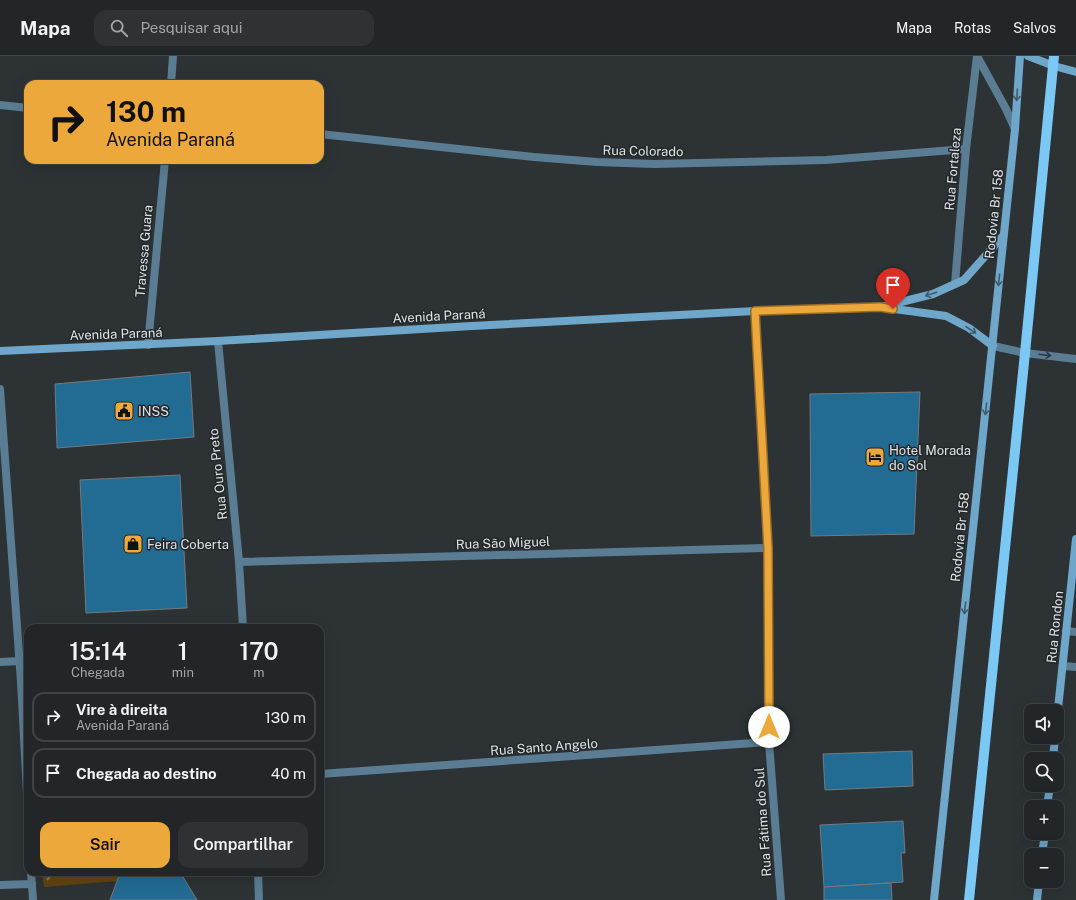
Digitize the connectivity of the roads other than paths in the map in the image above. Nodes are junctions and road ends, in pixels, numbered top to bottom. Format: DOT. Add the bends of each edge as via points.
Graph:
graph roads {
  1 [pos="173,56"];
  2 [pos="977,56"];
  3 [pos="1020,56"];
  4 [pos="1028,56"];
  5 [pos="1054,61"];
  6 [pos="1076,72"];
  7 [pos="171,80"];
  8 [pos="0,105"];
  9 [pos="24,108"];
  10 [pos="1015,130"];
  11 [pos="324,134"];
  12 [pos="966,149"];
  13 [pos="165,164"];
  14 [pos="1004,236"];
  15 [pos="955,284"];
  16 [pos="880,307"];
  17 [pos="755,311"];
  18 [pos="218,341"];
  19 [pos="148,345"];
  20 [pos="992,346"];
  21 [pos="0,351"];
  22 [pos="1026,353"];
  23 [pos="1076,359"];
  24 [pos="0,389"];
  25 [pos="3,457"];
  26 [pos="1076,539"];
  27 [pos="768,548"];
  28 [pos="239,562"];
  29 [pos="244,624"];
  30 [pos="1066,631"];
  31 [pos="1076,632"];
  32 [pos="20,661"];
  33 [pos="0,662"];
  34 [pos="1063,666"];
  35 [pos="1076,667"];
  36 [pos="24,676"];
  37 [pos="1059,704"];
  38 [pos="769,742"];
  39 [pos="324,774"];
  40 [pos="31,876"];
  41 [pos="258,876"];
  42 [pos="32,884"];
  43 [pos="0,885"];
  44 [pos="1038,888"];
  45 [pos="33,900"];
  46 [pos="259,900"];
  47 [pos="781,900"];
  48 [pos="934,900"];
  49 [pos="969,900"];
  50 [pos="1037,900"];
  1 -- 7 [label="street"];
  2 -- 10 [label="street"];
  2 -- 12 [label="street, Rua Fortaleza"];
  3 -- 10 [label="street, Rodovia Br 158, one-way"];
  4 -- 5 [label="street"];
  5 -- 6 [label="street"];
  5 -- 22 [label="main road"];
  8 -- 9 [label="street"];
  10 -- 14 [label="street, Rodovia Br 158"];
  11 -- 12 [label="street, Rua Colorado" via="574,160 654,164 826,160"];
  12 -- 15 [label="street, Rua Fortaleza"];
  13 -- 19 [label="street, Travessa Guara"];
  14 -- 15 [label="street, Avenida Paraná" via="964,280"];
  14 -- 20 [label="street, Rodovia Br 158, one-way"];
  15 -- 16 [label="street, Avenida Paraná, one-way" via="933,294"];
  16 -- 17 [label="street, Avenida Paraná"];
  16 -- 20 [label="street, Avenida Paraná, one-way" via="946,316 969,328"];
  17 -- 18 [label="street, Avenida Paraná"];
  17 -- 27 [label="street, Rua Fátima do Sul"];
  18 -- 19 [label="street, Avenida Paraná"];
  18 -- 28 [label="street, Rua Ouro Preto"];
  19 -- 21 [label="street, Avenida Paraná"];
  20 -- 22 [label="street"];
  20 -- 48 [label="street, Rodovia Br 158, one-way"];
  22 -- 23 [label="street, one-way"];
  22 -- 49 [label="main road"];
  24 -- 25 [label="street"];
  25 -- 32 [label="street"];
  26 -- 30 [label="street, Rua Rondon"];
  27 -- 28 [label="street, Rua São Miguel"];
  27 -- 38 [label="street, Rua Fátima do Sul"];
  28 -- 29 [label="street, Rua Ouro Preto"];
  30 -- 31 [label="street"];
  30 -- 34 [label="street, Rua Rondon"];
  32 -- 33 [label="street"];
  32 -- 36 [label="street"];
  34 -- 35 [label="street"];
  34 -- 37 [label="street, Rua Rondon"];
  38 -- 39 [label="street, Rua Santo Angelo"];
  38 -- 47 [label="street, Rua Fátima do Sul"];
  40 -- 42 [label="street"];
  41 -- 46 [label="street"];
  42 -- 43 [label="street"];
  42 -- 45 [label="street"];
  44 -- 50 [label="street"];
}
